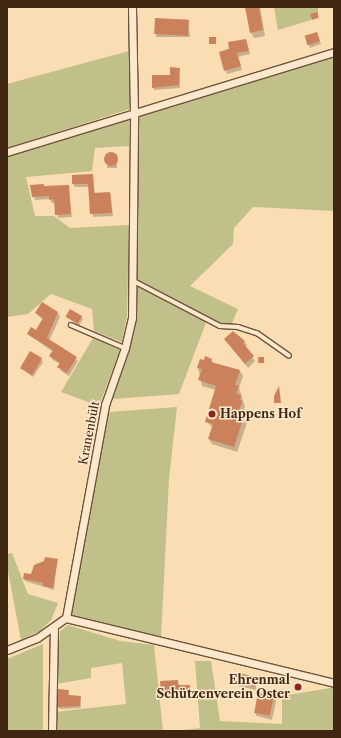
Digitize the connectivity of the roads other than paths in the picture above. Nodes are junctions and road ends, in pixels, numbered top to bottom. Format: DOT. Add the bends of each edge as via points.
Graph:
graph roads {
  1 [pos="132,7"];
  2 [pos="334,52"];
  3 [pos="134,112"];
  4 [pos="7,152"];
  5 [pos="132,280"];
  6 [pos="71,325"];
  7 [pos="125,348"];
  8 [pos="289,355"];
  9 [pos="66,618"];
  10 [pos="54,628"];
  11 [pos="7,650"];
  12 [pos="334,683"];
  13 [pos="52,731"];
  1 -- 3 [label="street, Kranenbült"];
  2 -- 3 [label="street"];
  3 -- 4 [label="street"];
  3 -- 5 [label="street, Kranenbült"];
  5 -- 7 [label="street, Kranenbült" via="132,318"];
  5 -- 8 [label="lane" via="220,326 238,327 257,333"];
  6 -- 7 [label="lane"];
  7 -- 9 [label="street, Kranenbült" via="105,405"];
  9 -- 10 [label="street"];
  9 -- 12 [label="street"];
  10 -- 11 [label="street"];
  10 -- 13 [label="street"];
}
